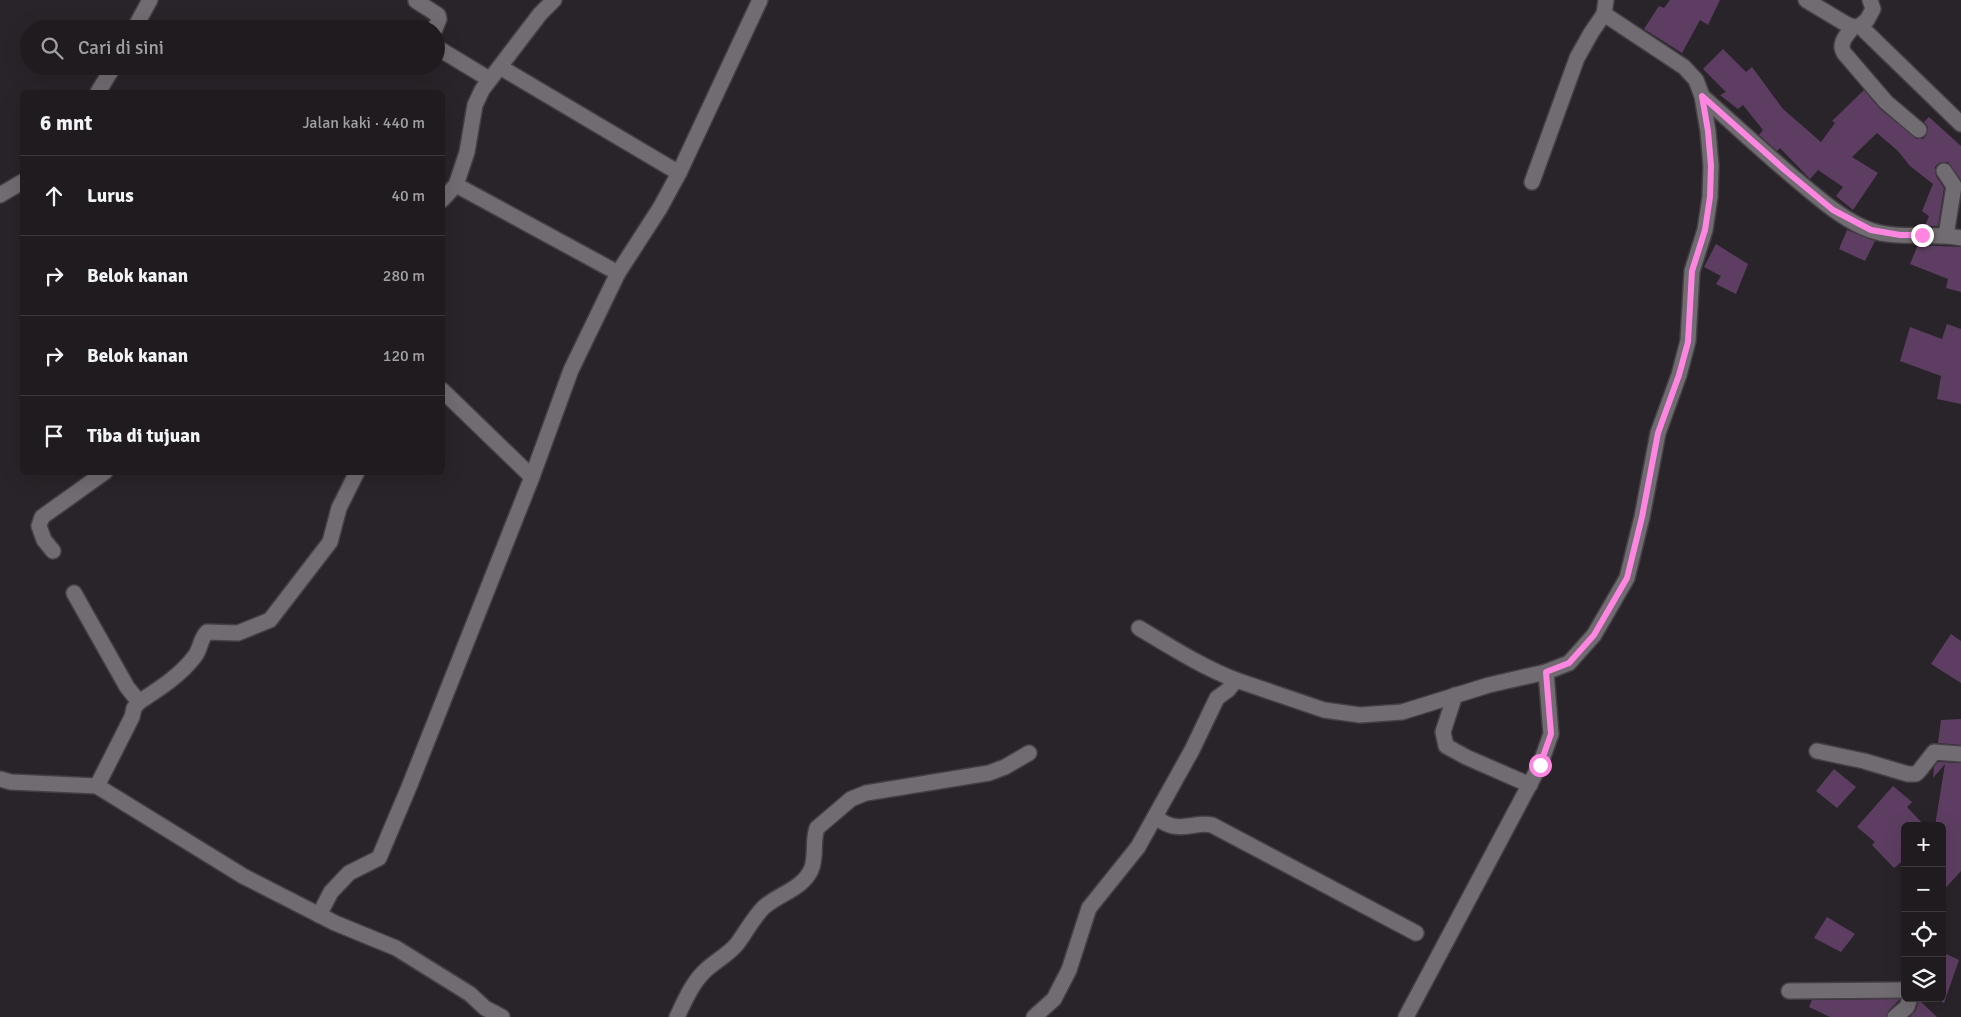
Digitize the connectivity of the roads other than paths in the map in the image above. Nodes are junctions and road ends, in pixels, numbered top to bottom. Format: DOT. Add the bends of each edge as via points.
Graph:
graph roads {
  1 [pos="150,0"];
  2 [pos="554,0"];
  3 [pos="760,0"];
  4 [pos="1806,0"];
  5 [pos="1870,0"];
  6 [pos="416,1"];
  7 [pos="1605,7"];
  8 [pos="139,20"];
  9 [pos="439,20"];
  10 [pos="1857,26"];
  11 [pos="445,52"];
  12 [pos="500,67"];
  13 [pos="108,75"];
  14 [pos="489,79"];
  15 [pos="99,90"];
  16 [pos="1702,96"];
  17 [pos="1961,124"];
  18 [pos="1919,130"];
  19 [pos="1944,171"];
  20 [pos="679,173"];
  21 [pos="1532,182"];
  22 [pos="20,183"];
  23 [pos="456,185"];
  24 [pos="0,195"];
  25 [pos="445,197"];
  26 [pos="1946,235"];
  27 [pos="1961,238"];
  28 [pos="618,273"];
  29 [pos="445,393"];
  30 [pos="101,475"];
  31 [pos="355,475"];
  32 [pos="532,477"];
  33 [pos="53,551"];
  34 [pos="74,594"];
  35 [pos="1140,628"];
  36 [pos="1546,672"];
  37 [pos="1236,680"];
  38 [pos="1455,695"];
  39 [pos="139,702"];
  40 [pos="1817,750"];
  41 [pos="1029,753"];
  42 [pos="1961,754"];
  43 [pos="0,779"];
  44 [pos="1530,785"];
  45 [pos="97,786"];
  46 [pos="1155,817"];
  47 [pos="319,915"];
  48 [pos="1416,933"];
  49 [pos="1901,990"];
  50 [pos="1789,991"];
  51 [pos="1909,1002"];
  52 [pos="502,1017"];
  53 [pos="677,1017"];
  54 [pos="1034,1017"];
  55 [pos="1406,1017"];
  56 [pos="1895,1017"];
  1 -- 8 [label="street"];
  2 -- 12 [label="street"];
  3 -- 20 [label="street"];
  4 -- 10 [label="street"];
  5 -- 10 [label="street" via="1873,9 1867,20"];
  6 -- 9 [label="street" via="438,15"];
  7 -- 16 [label="street" via="1684,68 1696,80"];
  7 -- 21 [label="street" via="1577,58"];
  10 -- 17 [label="street"];
  10 -- 18 [label="street" via="1842,43 1844,53 1886,102"];
  11 -- 14 [label="street"];
  12 -- 14 [label="street"];
  12 -- 20 [label="street"];
  13 -- 15 [label="street"];
  14 -- 23 [label="street" via="475,105 467,152"];
  16 -- 26 [label="street" via="1833,210 1871,230 1900,235"];
  16 -- 36 [label="street" via="1711,166 1710,197 1705,230 1692,271 1688,342 1658,433 1627,578 1594,635 1569,663"];
  19 -- 26 [label="street" via="1954,186"];
  20 -- 28 [label="street"];
  22 -- 24 [label="street"];
  23 -- 25 [label="street"];
  23 -- 28 [label="street"];
  26 -- 27 [label="street"];
  28 -- 32 [label="street" via="571,370"];
  29 -- 32 [label="street"];
  30 -- 33 [label="street" via="42,517 39,526"];
  31 -- 39 [label="street" via="339,508 330,542 270,620 238,633 207,632 193,658 172,679"];
  32 -- 47 [label="street" via="379,858 348,873 331,892"];
  34 -- 39 [label="street" via="127,687"];
  35 -- 37 [label="street" via="1178,652"];
  36 -- 38 [label="street"];
  36 -- 44 [label="street" via="1551,734"];
  37 -- 38 [label="street" via="1324,710 1360,715 1402,712"];
  37 -- 46 [label="street" via="1217,698"];
  38 -- 44 [label="street" via="1443,732 1446,746"];
  39 -- 45 [label="street"];
  40 -- 42 [label="street" via="1908,774 1916,774 1934,752"];
  41 -- 53 [label="street" via="989,774 866,793 851,799 817,828 814,862 804,880 764,908 736,946 706,970 695,982"];
  43 -- 45 [label="street"];
  44 -- 55 [label="street"];
  45 -- 47 [label="street" via="220,863"];
  46 -- 48 [label="street" via="1176,827 1202,823 1212,825"];
  46 -- 54 [label="street" via="1138,847 1089,908 1069,970 1054,998"];
  47 -- 52 [label="street" via="396,948"];
  49 -- 50 [label="street"];
  51 -- 56 [label="street"];
}
